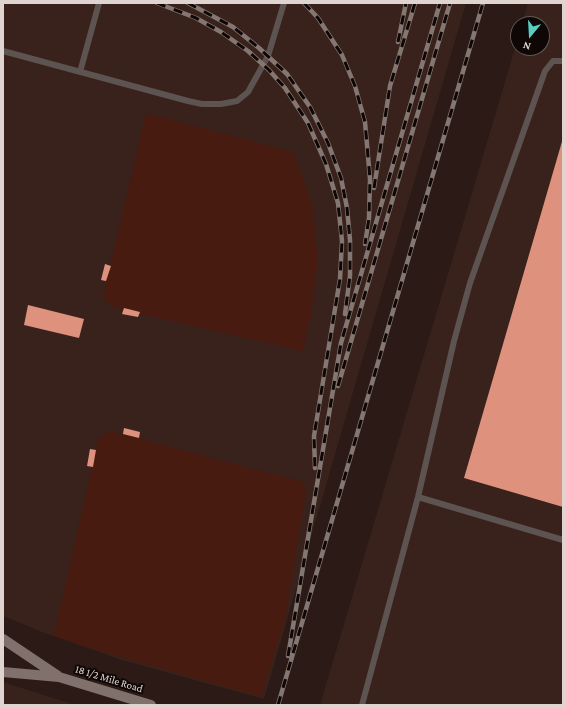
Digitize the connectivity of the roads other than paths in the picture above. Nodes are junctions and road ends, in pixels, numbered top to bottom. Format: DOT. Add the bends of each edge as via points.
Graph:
graph roads {
  1 [pos="99,3"];
  2 [pos="284,3"];
  3 [pos="3,52"];
  4 [pos="563,61"];
  5 [pos="80,72"];
  6 [pos="418,497"];
  7 [pos="563,540"];
  8 [pos="3,639"];
  9 [pos="3,672"];
  10 [pos="59,677"];
  11 [pos="151,705"];
  12 [pos="362,705"];
  1 -- 5 [label="lane"];
  2 -- 5 [label="lane" via="268,56 248,92 236,101 202,104"];
  3 -- 5 [label="lane"];
  4 -- 6 [label="lane" via="553,61 545,71 470,283"];
  6 -- 7 [label="lane"];
  6 -- 12 [label="lane"];
  8 -- 10 [label="street, 18 1/2 Mile Road"];
  9 -- 10 [label="street, 18 1/2 Mile Road"];
  10 -- 11 [label="street, 18 1/2 Mile Road"];
}
